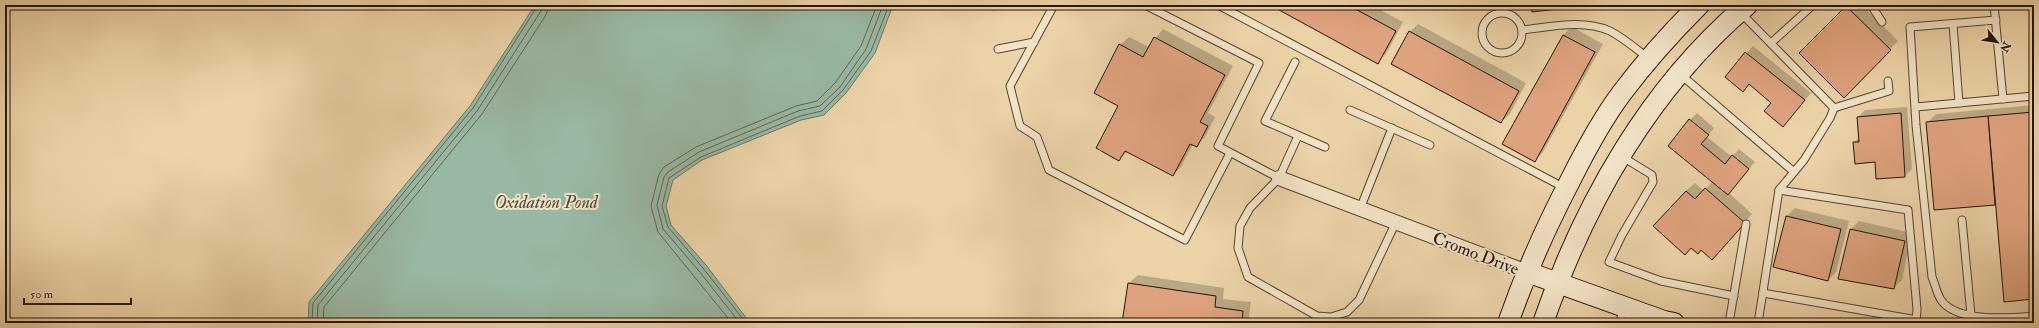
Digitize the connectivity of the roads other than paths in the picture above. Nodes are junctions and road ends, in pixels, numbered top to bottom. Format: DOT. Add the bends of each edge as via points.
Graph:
graph roads {
  1 [pos="1054,5"];
  2 [pos="1145,5"];
  3 [pos="1218,5"];
  4 [pos="1813,5"];
  5 [pos="1871,5"];
  6 [pos="1994,5"];
  7 [pos="2033,5"];
  8 [pos="1740,7"];
  9 [pos="1233,8"];
  10 [pos="1692,9"];
  11 [pos="2034,14"];
  12 [pos="1996,20"];
  13 [pos="1882,22"];
  14 [pos="1954,24"];
  15 [pos="1522,30"];
  16 [pos="1034,42"];
  17 [pos="1771,43"];
  18 [pos="998,49"];
  19 [pos="1648,58"];
  20 [pos="1295,62"];
  21 [pos="1679,74"];
  22 [pos="1888,81"];
  23 [pos="2034,96"];
  24 [pos="2003,99"];
  25 [pos="1959,103"];
  26 [pos="1916,107"];
  27 [pos="1834,108"];
  28 [pos="1350,110"];
  29 [pos="1392,128"];
  30 [pos="1298,136"];
  31 [pos="1430,145"];
  32 [pos="1324,147"];
  33 [pos="1230,153"];
  34 [pos="1621,155"];
  35 [pos="1794,172"];
  36 [pos="1279,178"];
  37 [pos="1566,189"];
  38 [pos="1779,190"];
  39 [pos="1360,209"];
  40 [pos="1962,220"];
  41 [pos="1396,222"];
  42 [pos="1746,224"];
  43 [pos="1527,272"];
  44 [pos="1556,284"];
  45 [pos="1763,293"];
  46 [pos="1734,296"];
  47 [pos="1622,315"];
  48 [pos="1971,315"];
  49 [pos="2034,316"];
  50 [pos="1916,321"];
  51 [pos="1508,323"];
  52 [pos="1543,323"];
  53 [pos="1674,323"];
  54 [pos="1729,323"];
  55 [pos="1758,323"];
  1 -- 16 [label="lane"];
  2 -- 33 [label="lane" via="1259,63 1218,146"];
  3 -- 9 [label="lane"];
  4 -- 17 [label="lane"];
  5 -- 13 [label="lane"];
  6 -- 12 [label="lane"];
  7 -- 11 [label="lane"];
  8 -- 17 [label="lane"];
  8 -- 21 [label="street"];
  9 -- 37 [label="lane"];
  10 -- 19 [label="street"];
  12 -- 14 [label="lane"];
  12 -- 24 [label="lane"];
  14 -- 25 [label="lane"];
  14 -- 26 [label="lane" via="1910,27"];
  15 -- 15 [label="lane" via="1516,19 1505,13 1498,13 1487,19 1482,37 1489,49 1502,53 1514,49 1519,43"];
  15 -- 19 [label="lane" via="1586,25 1597,27 1622,38"];
  16 -- 18 [label="lane"];
  16 -- 33 [label="lane" via="1010,86 1020,126 1037,137 1049,170 1185,240"];
  17 -- 27 [label="lane"];
  19 -- 37 [label="street" via="1594,135"];
  20 -- 30 [label="lane" via="1265,121"];
  21 -- 34 [label="street"];
  21 -- 35 [label="lane"];
  22 -- 27 [label="lane" via="1889,91"];
  23 -- 24 [label="lane"];
  24 -- 25 [label="lane"];
  25 -- 26 [label="lane"];
  26 -- 48 [label="lane" via="1932,277 1941,300 1953,309"];
  27 -- 35 [label="lane" via="1804,160"];
  28 -- 29 [label="lane"];
  29 -- 31 [label="lane"];
  29 -- 39 [label="lane"];
  30 -- 32 [label="lane"];
  30 -- 36 [label="lane"];
  33 -- 36 [label="lane"];
  34 -- 44 [label="street" via="1588,213"];
  34 -- 46 [label="lane" via="1652,175 1653,182 1609,262 1661,281"];
  35 -- 38 [label="lane"];
  36 -- 39 [label="street, Cromo Drive"];
  36 -- 41 [label="lane" via="1250,208 1240,226 1238,248 1248,277 1317,316 1331,317 1347,312 1359,300"];
  37 -- 43 [label="street"];
  38 -- 45 [label="lane"];
  38 -- 50 [label="lane" via="1908,210"];
  39 -- 41 [label="street, Cromo Drive"];
  40 -- 48 [label="lane"];
  41 -- 43 [label="street, Cromo Drive"];
  42 -- 46 [label="lane"];
  43 -- 44 [label="street, Cromo Drive"];
  43 -- 51 [label="street"];
  44 -- 47 [label="street, Cromo Drive"];
  44 -- 52 [label="street"];
  45 -- 50 [label="lane"];
  45 -- 55 [label="lane"];
  46 -- 54 [label="lane"];
  47 -- 53 [label="street, Cromo Drive"];
  48 -- 49 [label="lane" via="2004,319"];
}
